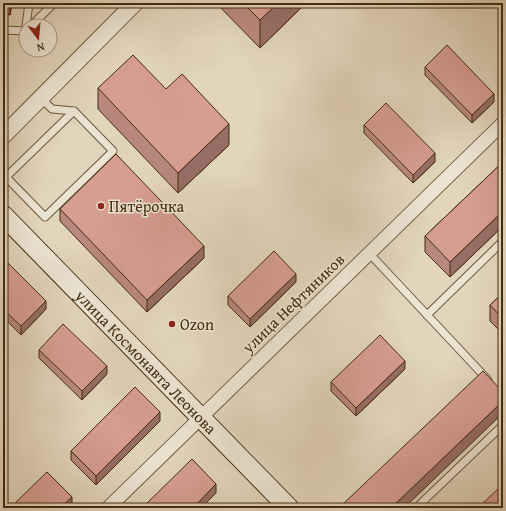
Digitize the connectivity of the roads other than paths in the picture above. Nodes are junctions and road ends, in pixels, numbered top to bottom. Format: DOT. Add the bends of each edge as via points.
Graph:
graph roads {
  1 [pos="29,3"];
  2 [pos="54,3"];
  3 [pos="135,3"];
  4 [pos="27,18"];
  5 [pos="39,18"];
  6 [pos="3,30"];
  7 [pos="18,31"];
  8 [pos="42,98"];
  9 [pos="74,111"];
  10 [pos="503,122"];
  11 [pos="3,136"];
  12 [pos="3,215"];
  13 [pos="503,242"];
  14 [pos="369,253"];
  15 [pos="427,315"];
  16 [pos="492,385"];
  17 [pos="200,417"];
  18 [pos="503,425"];
  19 [pos="108,508"];
  20 [pos="289,508"];
  21 [pos="416,508"];
  1 -- 4 [label="lane"];
  2 -- 5 [label="lane"];
  3 -- 8 [label="street"];
  6 -- 7 [label="lane"];
  8 -- 9 [label="lane" via="52,109"];
  8 -- 11 [label="street"];
  9 -- 9 [label="lane" via="6,177 45,217 113,150"];
  10 -- 14 [label="street, улица Нефтяников"];
  12 -- 17 [label="main road, улица Космонавта Леонова"];
  13 -- 15 [label="lane"];
  14 -- 15 [label="lane"];
  14 -- 17 [label="street, улица Нефтяников"];
  15 -- 16 [label="lane"];
  17 -- 19 [label="street, улица Нефтяников"];
  17 -- 20 [label="main road, улица Космонавта Леонова"];
  18 -- 21 [label="lane"];
}
